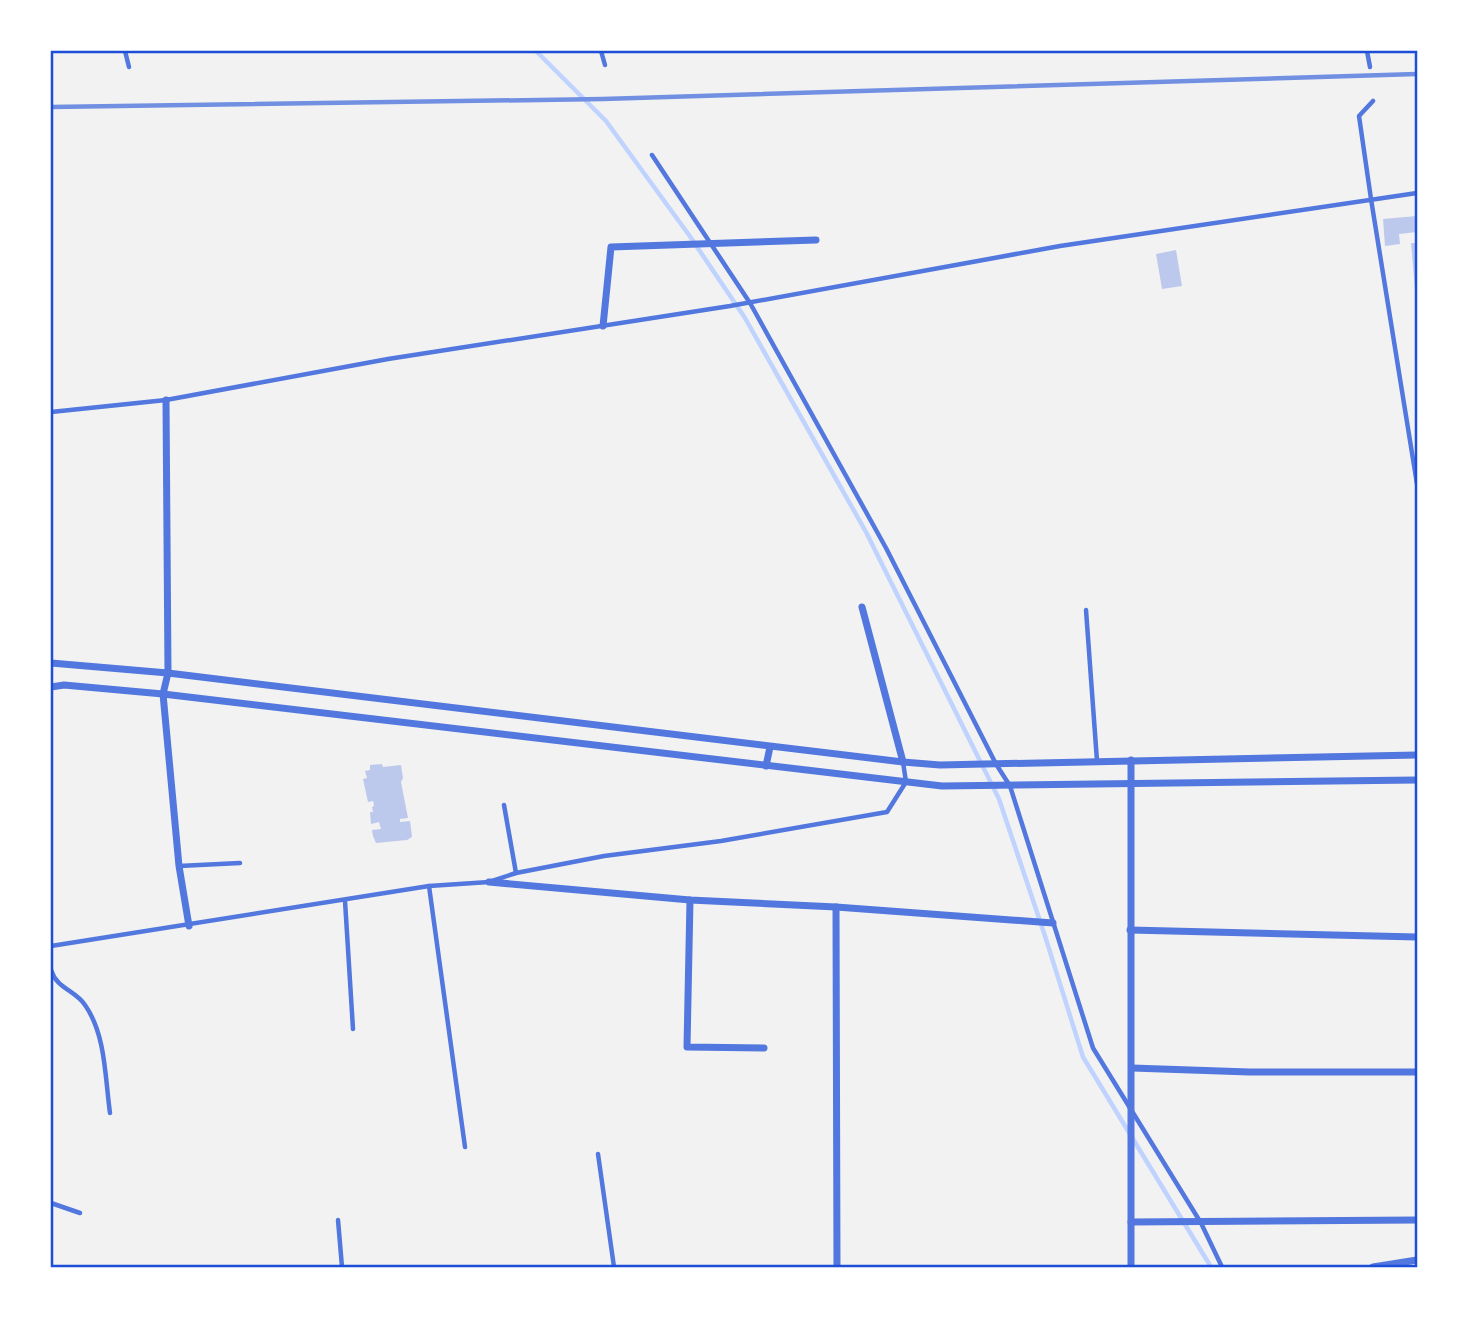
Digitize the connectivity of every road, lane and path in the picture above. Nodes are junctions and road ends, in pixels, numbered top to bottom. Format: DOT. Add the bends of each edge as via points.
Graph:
graph roads {
  1 [pos="125,51"];
  2 [pos="601,51"];
  3 [pos="1367,51"];
  4 [pos="604,65"];
  5 [pos="129,67"];
  6 [pos="1370,67"];
  7 [pos="1373,101"];
  8 [pos="652,155"];
  9 [pos="1417,193"];
  10 [pos="1371,200"];
  11 [pos="817,240"];
  12 [pos="710,242"];
  13 [pos="750,303"];
  14 [pos="603,326"];
  15 [pos="166,400"];
  16 [pos="51,412"];
  17 [pos="1417,484"];
  18 [pos="862,607"];
  19 [pos="1086,610"];
  20 [pos="51,663"];
  21 [pos="168,673"];
  22 [pos="51,687"];
  23 [pos="163,694"];
  24 [pos="770,747"];
  25 [pos="1417,755"];
  26 [pos="1131,760"];
  27 [pos="1097,761"];
  28 [pos="903,762"];
  29 [pos="992,764"];
  30 [pos="766,766"];
  31 [pos="1417,780"];
  32 [pos="906,782"];
  33 [pos="1131,784"];
  34 [pos="1010,786"];
  35 [pos="504,805"];
  36 [pos="240,863"];
  37 [pos="179,866"];
  38 [pos="516,873"];
  39 [pos="489,882"];
  40 [pos="429,886"];
  41 [pos="690,900"];
  42 [pos="345,901"];
  43 [pos="836,907"];
  44 [pos="1050,923"];
  45 [pos="189,926"];
  46 [pos="1130,930"];
  47 [pos="1417,937"];
  48 [pos="51,946"];
  49 [pos="51,970"];
  50 [pos="353,1029"];
  51 [pos="764,1048"];
  52 [pos="1132,1068"];
  53 [pos="1417,1072"];
  54 [pos="1130,1107"];
  55 [pos="110,1113"];
  56 [pos="465,1147"];
  57 [pos="598,1154"];
  58 [pos="51,1203"];
  59 [pos="80,1213"];
  60 [pos="338,1220"];
  61 [pos="1417,1220"];
  62 [pos="1131,1222"];
  63 [pos="1201,1223"];
  64 [pos="1417,1261"];
  65 [pos="342,1267"];
  66 [pos="614,1267"];
  67 [pos="837,1267"];
  68 [pos="1131,1267"];
  69 [pos="1222,1267"];
  70 [pos="1373,1267"];
  1 -- 5 [label="lane"];
  2 -- 4 [label="lane"];
  3 -- 6 [label="lane"];
  7 -- 10 [label="lane" via="1359,117"];
  8 -- 12 [label="lane"];
  9 -- 10 [label="lane"];
  10 -- 13 [label="lane" via="1060,246"];
  10 -- 17 [label="lane"];
  11 -- 12 [label="street"];
  12 -- 13 [label="lane"];
  12 -- 14 [label="street" via="611,247"];
  13 -- 14 [label="lane"];
  13 -- 29 [label="lane" via="886,548"];
  14 -- 15 [label="lane"];
  15 -- 16 [label="lane"];
  15 -- 21 [label="street"];
  18 -- 28 [label="street"];
  19 -- 27 [label="lane"];
  20 -- 21 [label="street"];
  21 -- 23 [label="street"];
  21 -- 24 [label="street"];
  22 -- 23 [label="street"];
  23 -- 30 [label="street"];
  23 -- 37 [label="street"];
  24 -- 28 [label="street"];
  24 -- 30 [label="street"];
  25 -- 26 [label="street"];
  26 -- 27 [label="street"];
  26 -- 33 [label="street"];
  27 -- 29 [label="street"];
  28 -- 29 [label="street"];
  28 -- 32 [label="lane"];
  29 -- 34 [label="lane"];
  30 -- 32 [label="street"];
  31 -- 33 [label="street"];
  32 -- 34 [label="street"];
  32 -- 38 [label="lane" via="887,812"];
  33 -- 34 [label="street"];
  33 -- 46 [label="street"];
  34 -- 44 [label="lane"];
  35 -- 38 [label="lane"];
  36 -- 37 [label="lane"];
  37 -- 45 [label="street"];
  38 -- 39 [label="lane"];
  39 -- 40 [label="lane"];
  39 -- 41 [label="street"];
  40 -- 42 [label="lane"];
  40 -- 56 [label="lane"];
  41 -- 43 [label="street"];
  41 -- 51 [label="street" via="687,1047"];
  42 -- 45 [label="lane"];
  42 -- 50 [label="lane"];
  43 -- 44 [label="street"];
  43 -- 67 [label="street"];
  44 -- 54 [label="lane" via="1093,1048"];
  45 -- 48 [label="lane"];
  46 -- 47 [label="street"];
  46 -- 52 [label="street"];
  49 -- 55 [label="lane" via="57,984 83,1001 92,1016 101,1043"];
  52 -- 53 [label="street"];
  52 -- 54 [label="street"];
  54 -- 62 [label="street"];
  54 -- 63 [label="lane"];
  57 -- 66 [label="lane"];
  58 -- 59 [label="lane"];
  60 -- 65 [label="lane"];
  61 -- 63 [label="street"];
  62 -- 63 [label="street"];
  62 -- 68 [label="street"];
  63 -- 69 [label="lane"];
  64 -- 70 [label="street"];
}
